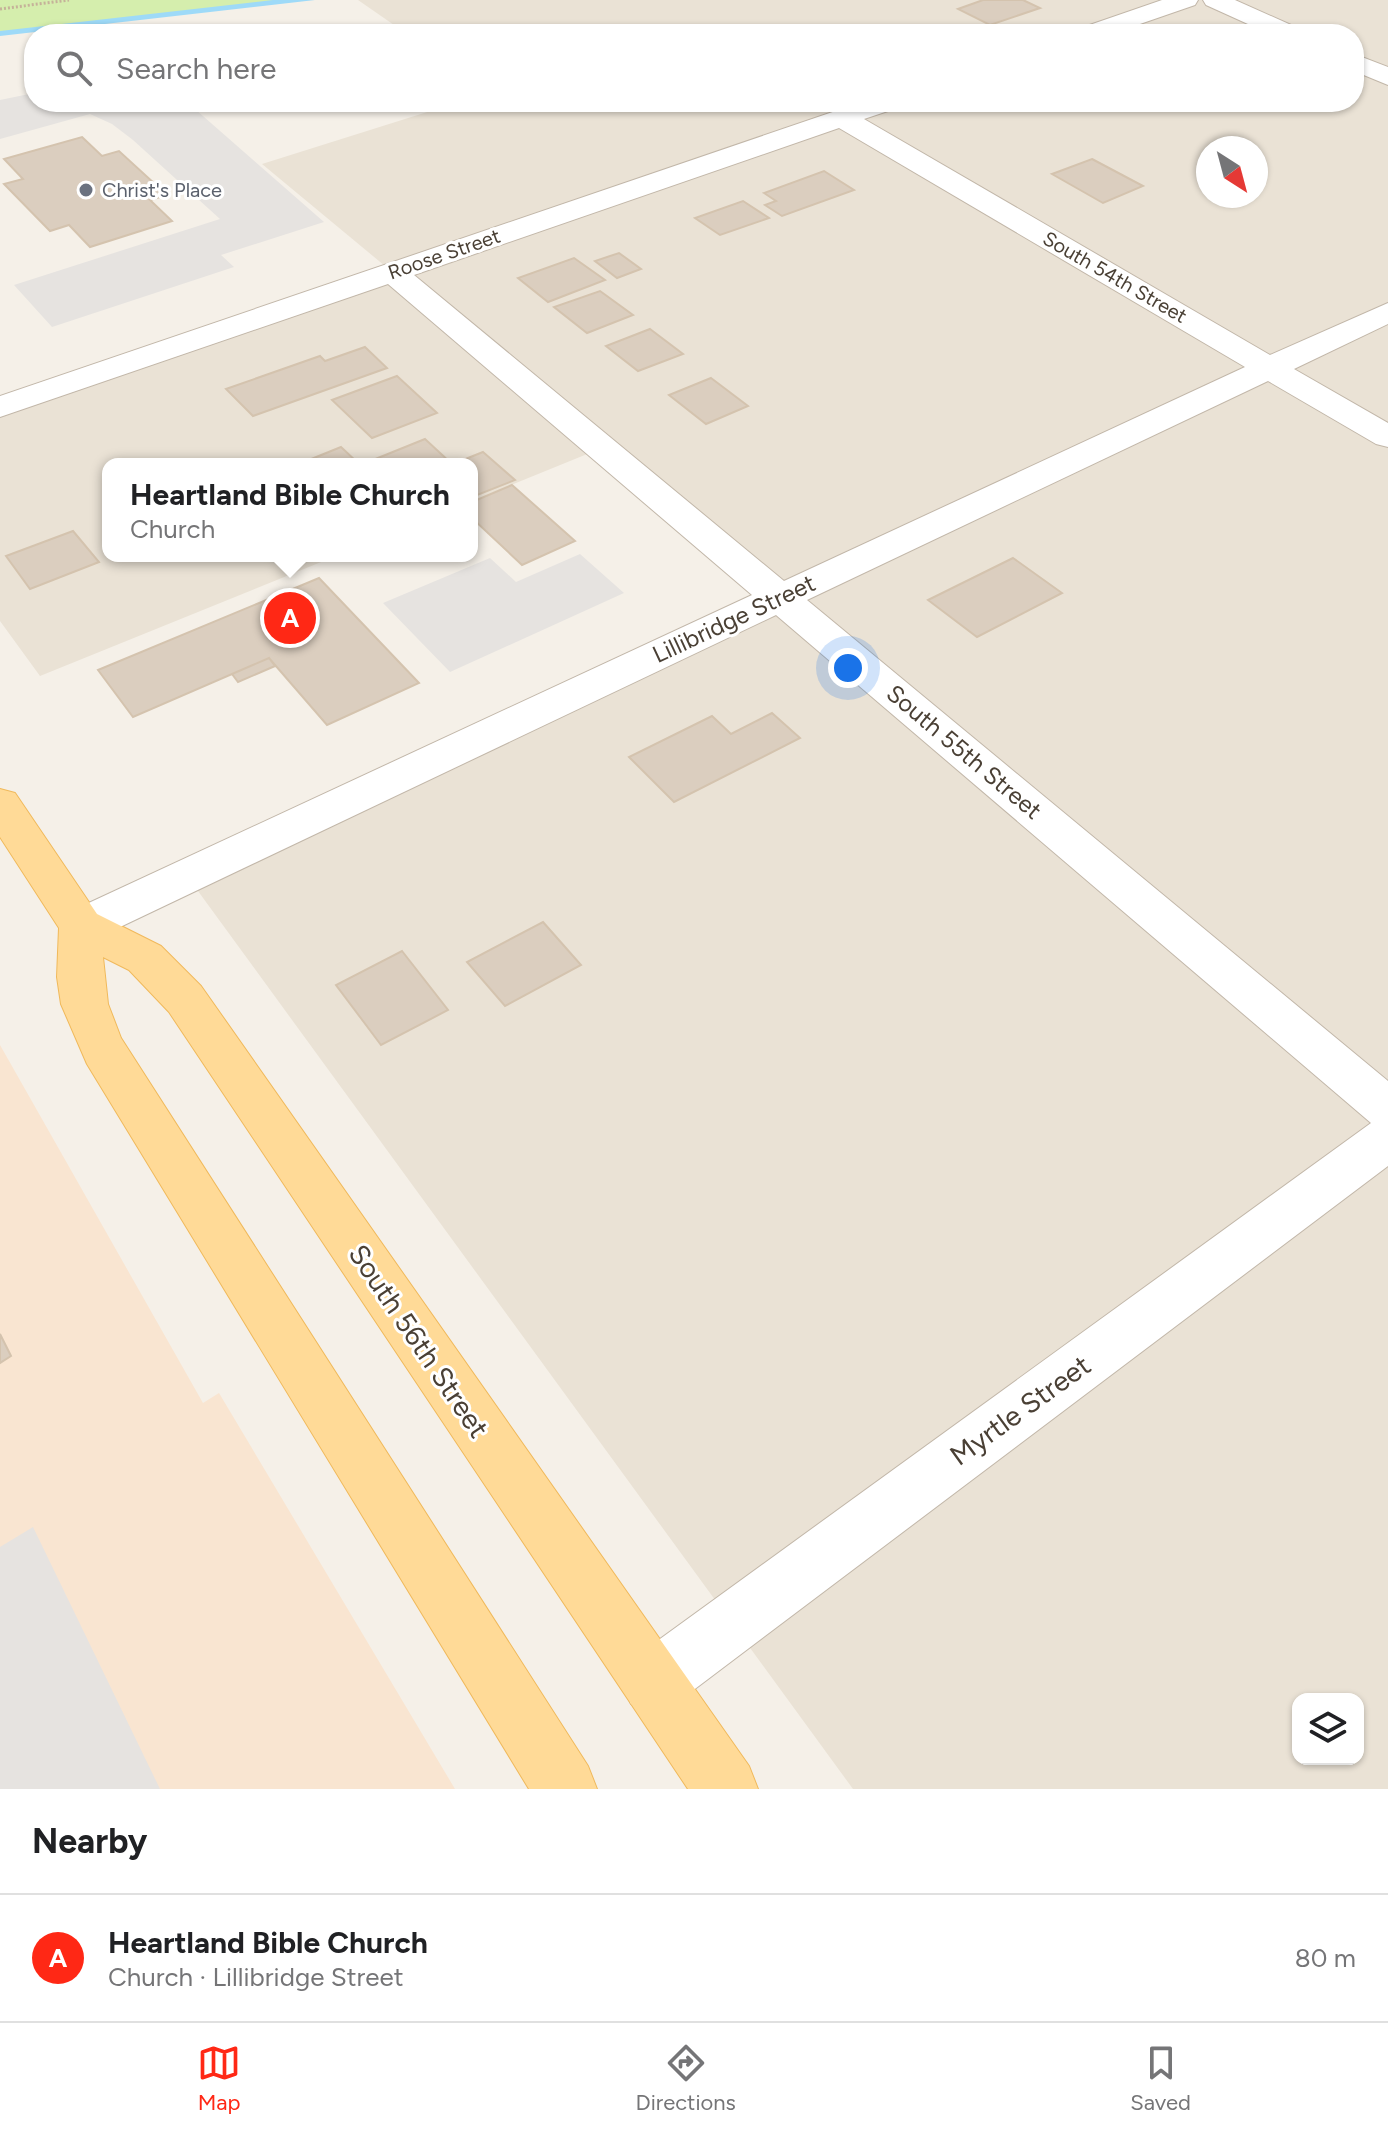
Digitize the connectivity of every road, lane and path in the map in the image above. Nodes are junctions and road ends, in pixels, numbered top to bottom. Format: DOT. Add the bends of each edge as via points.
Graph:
graph roads {
  1 [pos="69,0"];
  2 [pos="1186,0"];
  3 [pos="1215,0"];
  4 [pos="0,9"];
  5 [pos="1116,24"];
  6 [pos="1269,24"];
  7 [pos="1364,66"];
  8 [pos="1388,77"];
  9 [pos="859,112"];
  10 [pos="842,118"];
  11 [pos="392,272"];
  12 [pos="1388,312"];
  13 [pos="1269,368"];
  14 [pos="0,407"];
  15 [pos="1388,437"];
  16 [pos="781,598"];
  17 [pos="0,804"];
  18 [pos="81,926"];
  19 [pos="1388,1109"];
  20 [pos="1388,1138"];
  21 [pos="653,1682"];
  22 [pos="565,1789"];
  23 [pos="726,1789"];
  1 -- 4 [label="path"];
  2 -- 5 [label="street"];
  3 -- 6 [label="street"];
  7 -- 8 [label="street"];
  9 -- 10 [label="street, Roose Street"];
  10 -- 11 [label="street, Roose Street"];
  10 -- 13 [label="street, South 54th Street"];
  11 -- 14 [label="street, Roose Street"];
  11 -- 16 [label="street, South 55th Street"];
  12 -- 13 [label="street, Lillibridge Street"];
  13 -- 15 [label="street, South 54th Street"];
  13 -- 16 [label="street, Lillibridge Street"];
  16 -- 18 [label="street, Lillibridge Street"];
  16 -- 19 [label="street, South 55th Street"];
  17 -- 18 [label="main road, South 56th Street"];
  18 -- 21 [label="main road, South 56th Street" via="145,958 185,999"];
  18 -- 22 [label="main road" via="78,982 85,1013 104,1051"];
  20 -- 21 [label="street, Myrtle Street"];
  21 -- 23 [label="main road, South 56th Street"];
}
